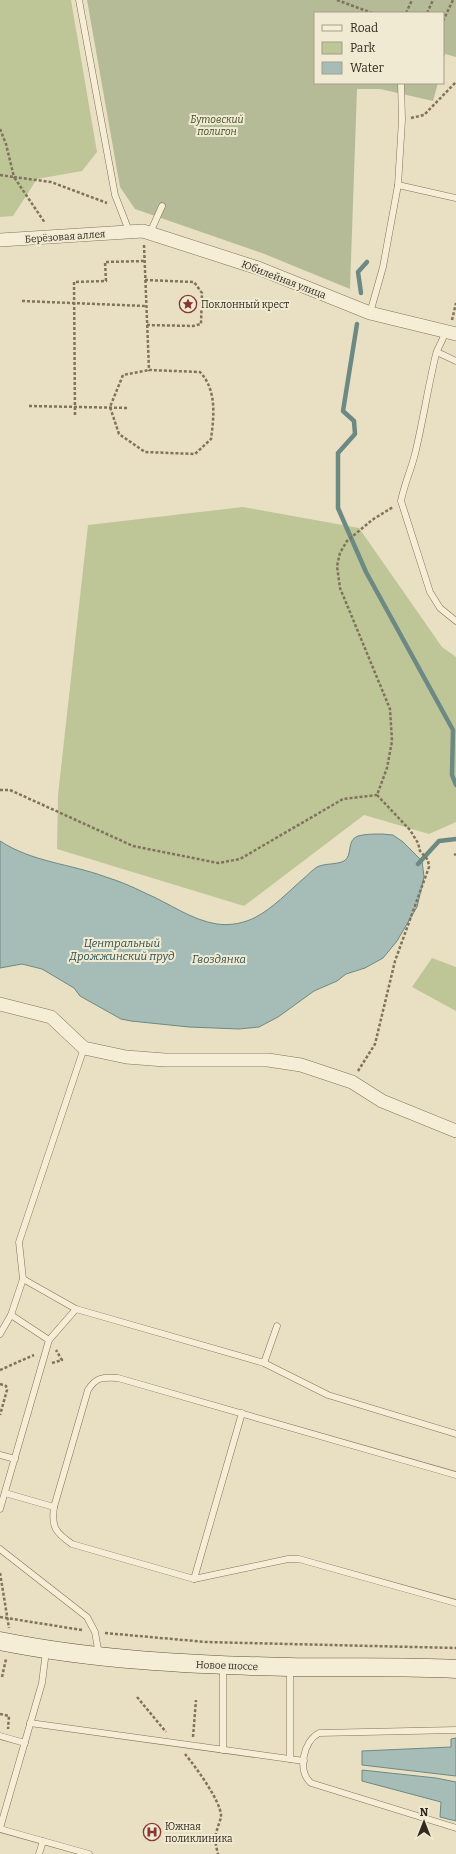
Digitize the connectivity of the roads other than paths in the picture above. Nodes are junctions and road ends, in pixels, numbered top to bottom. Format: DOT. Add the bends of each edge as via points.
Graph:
graph roads {
  1 [pos="79,0"];
  2 [pos="401,84"];
  3 [pos="398,184"];
  4 [pos="456,198"];
  5 [pos="162,206"];
  6 [pos="130,231"];
  7 [pos="147,232"];
  8 [pos="0,240"];
  9 [pos="370,312"];
  10 [pos="446,329"];
  11 [pos="437,352"];
  12 [pos="456,361"];
  13 [pos="456,621"];
  14 [pos="0,1004"];
  15 [pos="84,1048"];
  16 [pos="456,1131"];
  17 [pos="23,1279"];
  18 [pos="76,1309"];
  19 [pos="11,1315"];
  20 [pos="277,1326"];
  21 [pos="0,1334"];
  22 [pos="49,1340"];
  23 [pos="264,1363"];
  24 [pos="242,1413"];
  25 [pos="456,1434"];
  26 [pos="0,1455"];
  27 [pos="15,1459"];
  28 [pos="456,1475"];
  29 [pos="5,1493"];
  30 [pos="54,1507"];
  31 [pos="0,1509"];
  32 [pos="0,1549"];
  33 [pos="194,1579"];
  34 [pos="456,1603"];
  35 [pos="0,1641"];
  36 [pos="46,1649"];
  37 [pos="100,1656"];
  38 [pos="223,1665"];
  39 [pos="290,1667"];
  40 [pos="456,1669"];
  41 [pos="30,1723"];
  42 [pos="456,1730"];
  43 [pos="3,1737"];
  44 [pos="25,1743"];
  45 [pos="223,1750"];
  46 [pos="290,1759"];
  47 [pos="304,1761"];
  48 [pos="456,1828"];
  49 [pos="0,1829"];
  50 [pos="43,1841"];
  51 [pos="39,1854"];
  52 [pos="89,1854"];
  1 -- 6 [label="lane" via="115,195"];
  2 -- 3 [label="lane" via="402,120"];
  3 -- 4 [label="lane"];
  3 -- 9 [label="lane" via="383,268"];
  5 -- 7 [label="lane"];
  6 -- 7 [label="street, Юбилейная улица"];
  6 -- 8 [label="street, Берёзовая аллея"];
  7 -- 9 [label="street, Юбилейная улица" via="258,268"];
  9 -- 10 [label="street, Юбилейная улица"];
  10 -- 11 [label="lane"];
  11 -- 12 [label="lane"];
  11 -- 13 [label="lane" via="411,472 401,501 430,592 440,608"];
  14 -- 15 [label="street" via="52,1017"];
  15 -- 16 [label="street" via="126,1057 165,1060 268,1060 301,1065 352,1082 382,1101"];
  15 -- 17 [label="lane" via="19,1242"];
  17 -- 18 [label="lane"];
  17 -- 19 [label="lane"];
  18 -- 22 [label="lane"];
  18 -- 23 [label="lane"];
  19 -- 21 [label="lane"];
  19 -- 22 [label="lane"];
  20 -- 23 [label="lane"];
  22 -- 27 [label="lane"];
  23 -- 25 [label="lane" via="328,1396"];
  24 -- 28 [label="lane"];
  24 -- 30 [label="lane" via="118,1378 104,1376 97,1379 88,1390"];
  24 -- 33 [label="lane"];
  26 -- 27 [label="lane"];
  27 -- 29 [label="lane"];
  29 -- 30 [label="lane"];
  29 -- 31 [label="lane"];
  30 -- 33 [label="lane" via="54,1527 59,1535 72,1544"];
  32 -- 37 [label="lane" via="87,1617 95,1632"];
  33 -- 34 [label="lane" via="288,1559 299,1559"];
  35 -- 36 [label="street, Новое шоссе"];
  36 -- 37 [label="street, Новое шоссе"];
  36 -- 41 [label="lane" via="42,1683"];
  37 -- 38 [label="street, Новое шоссе"];
  38 -- 39 [label="street, Новое шоссе"];
  38 -- 45 [label="lane"];
  39 -- 40 [label="street, Новое шоссе"];
  39 -- 46 [label="lane"];
  41 -- 44 [label="lane"];
  41 -- 45 [label="lane"];
  42 -- 47 [label="lane" via="325,1732 314,1736 308,1742"];
  43 -- 44 [label="lane"];
  44 -- 49 [label="lane"];
  45 -- 46 [label="lane"];
  46 -- 47 [label="lane"];
  47 -- 48 [label="lane" via="304,1775 311,1783"];
  49 -- 50 [label="lane"];
  50 -- 51 [label="lane"];
  50 -- 52 [label="lane"];
}
